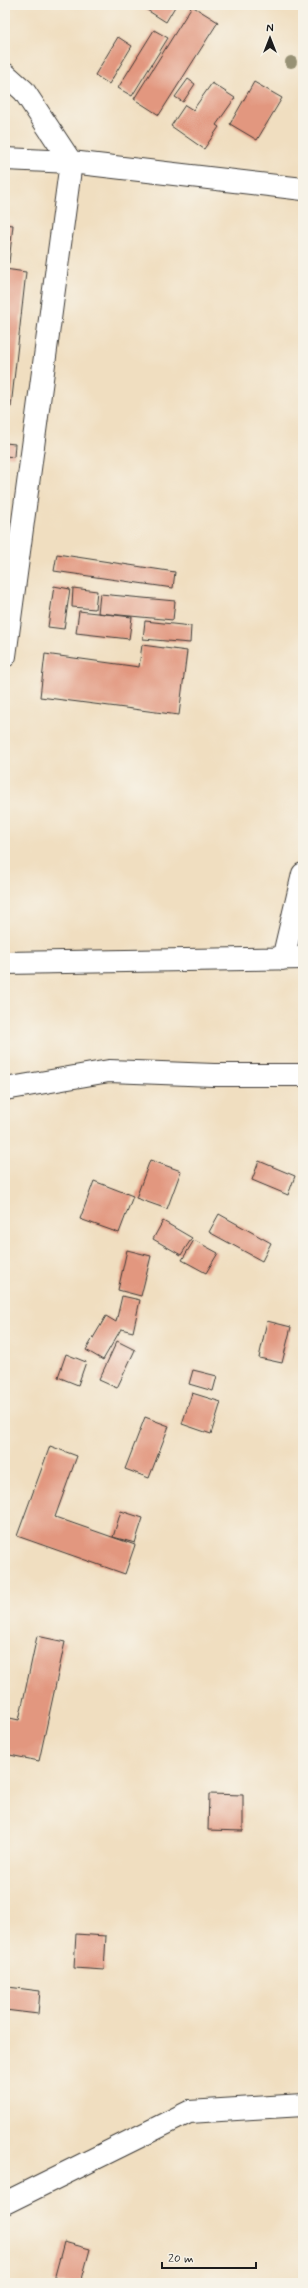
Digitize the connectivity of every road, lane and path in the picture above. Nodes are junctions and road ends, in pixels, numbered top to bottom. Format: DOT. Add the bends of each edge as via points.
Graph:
graph roads {
  1 [pos="5,74"];
  2 [pos="5,159"];
  3 [pos="71,162"];
  4 [pos="303,189"];
  5 [pos="5,656"];
  6 [pos="303,874"];
  7 [pos="293,958"];
  8 [pos="5,963"];
  9 [pos="303,1075"];
  10 [pos="5,1089"];
  11 [pos="303,2105"];
  12 [pos="5,2203"];
  1 -- 3 [label="street" via="24,91"];
  2 -- 3 [label="street"];
  3 -- 4 [label="street"];
  3 -- 5 [label="street"];
  6 -- 7 [label="street"];
  7 -- 8 [label="street"];
  9 -- 10 [label="street" via="109,1071"];
  11 -- 12 [label="street" via="188,2112"];
}
